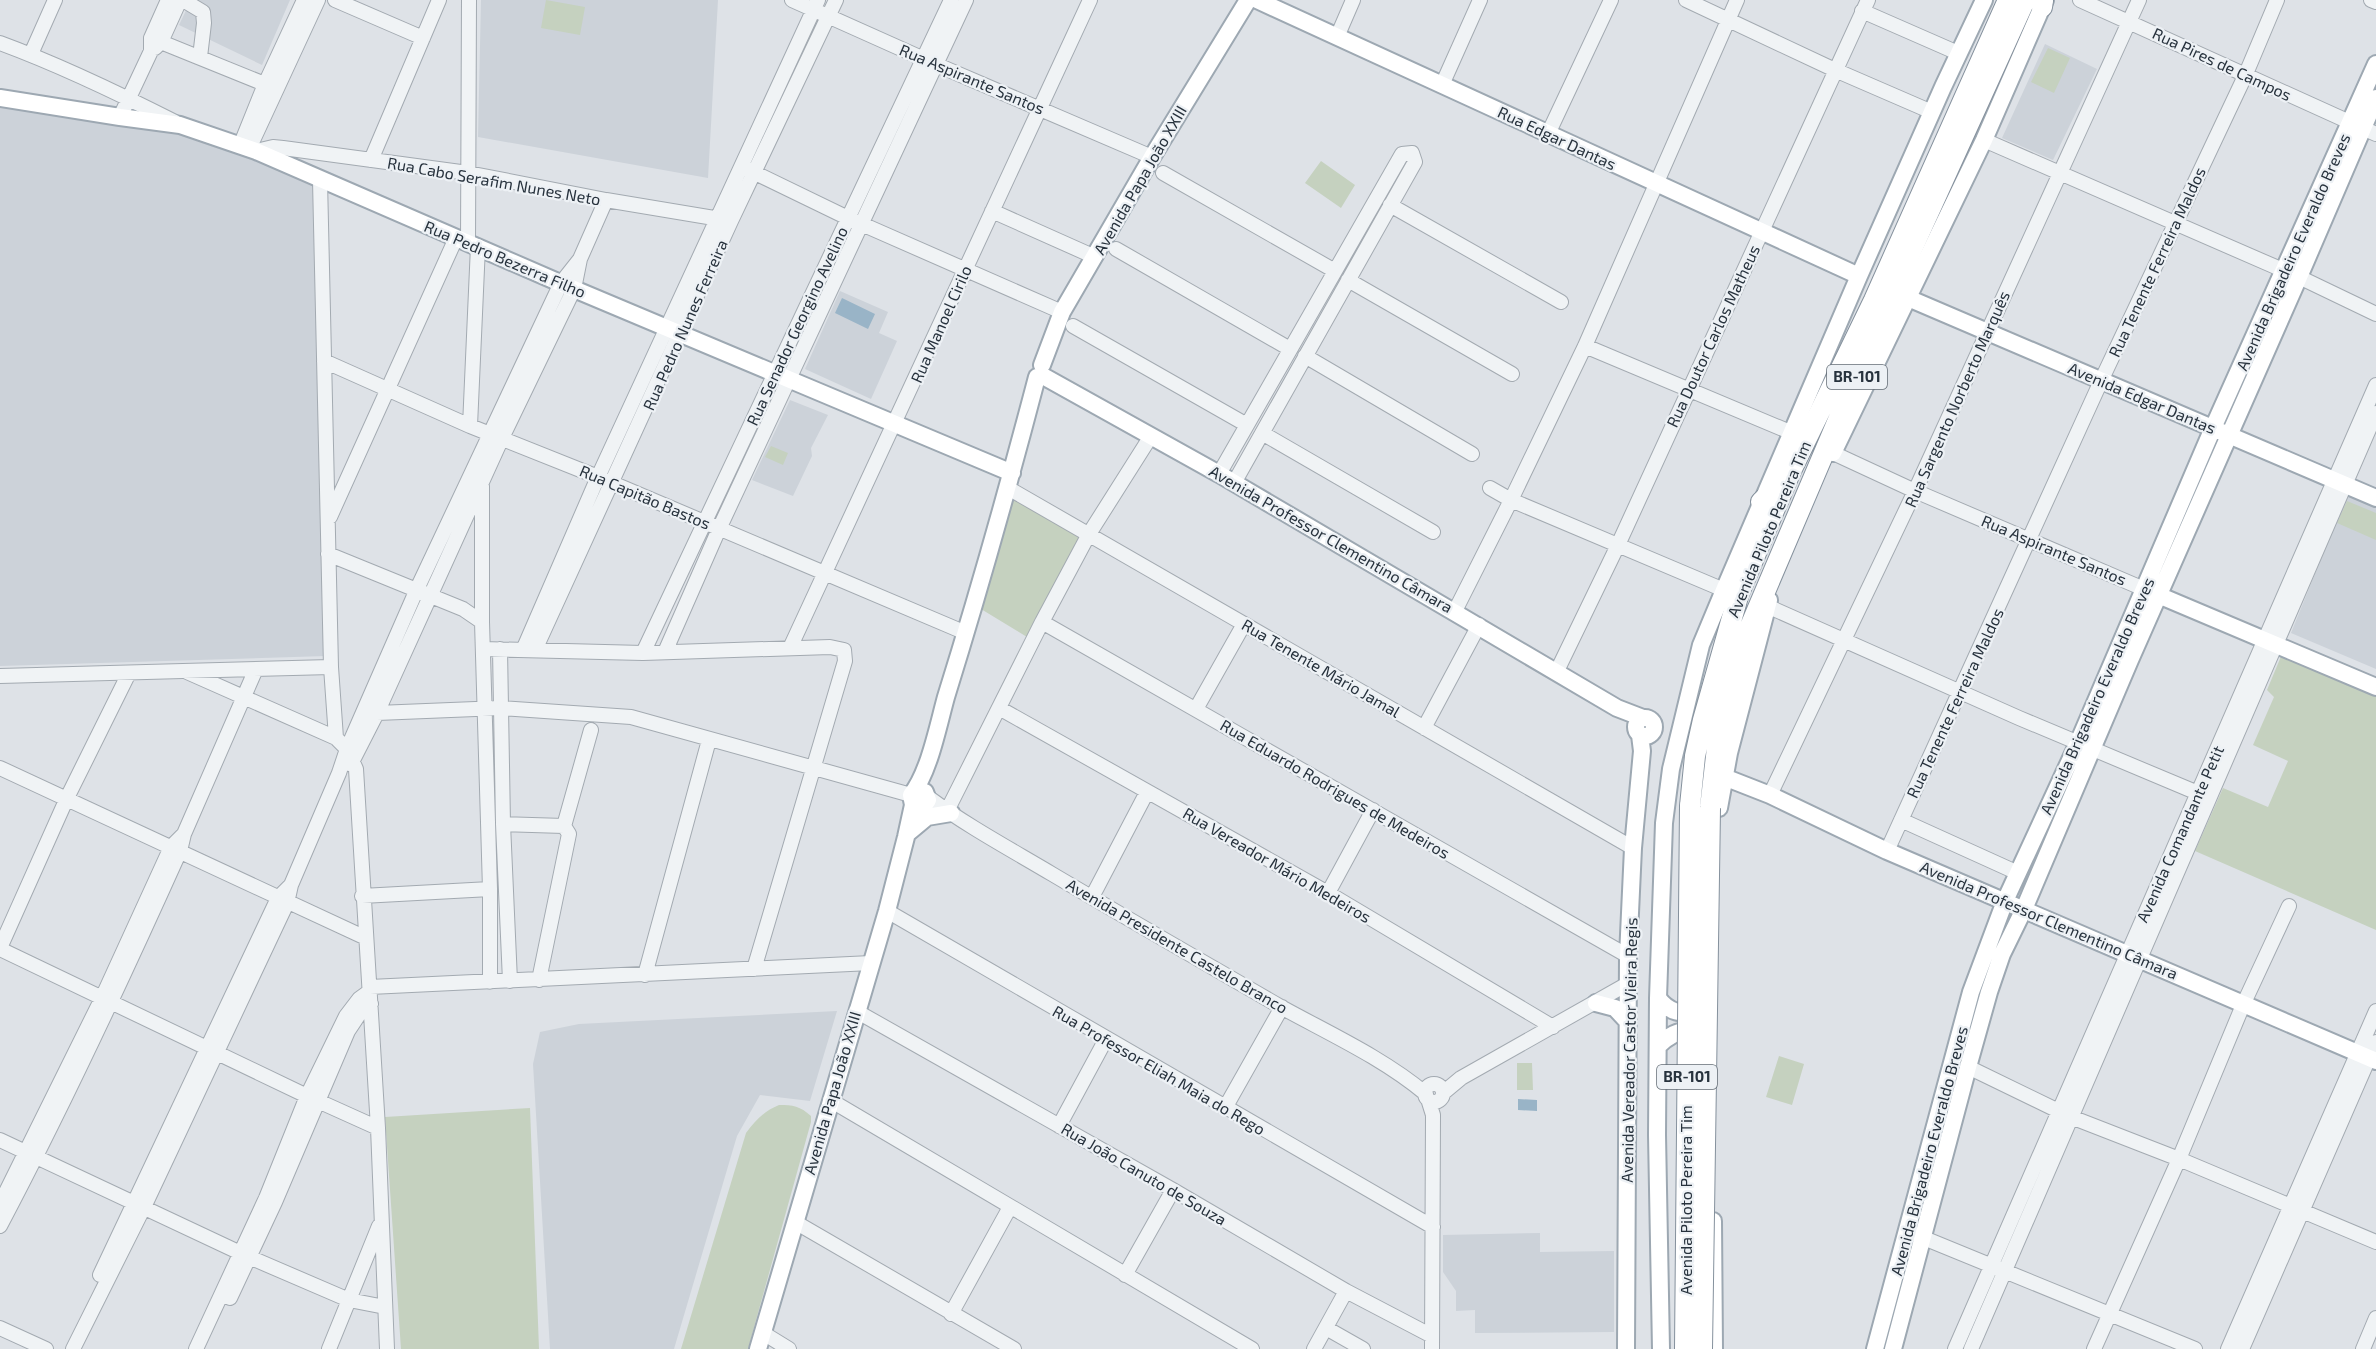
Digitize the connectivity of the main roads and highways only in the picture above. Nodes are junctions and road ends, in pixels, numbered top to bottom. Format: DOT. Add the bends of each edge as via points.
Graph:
graph roads {
  1 [pos="1248,0"];
  2 [pos="1257,0"];
  3 [pos="1984,0"];
  4 [pos="1992,0"];
  5 [pos="2008,0"];
  6 [pos="2039,2"];
  7 [pos="1982,57"];
  8 [pos="2376,64"];
  9 [pos="0,98"];
  10 [pos="2376,98"];
  11 [pos="2363,128"];
  12 [pos="2292,274"];
  13 [pos="1858,276"];
  14 [pos="1908,298"];
  15 [pos="1041,373"];
  16 [pos="2213,428"];
  17 [pos="2230,435"];
  18 [pos="1790,474"];
  19 [pos="1010,481"];
  20 [pos="2376,498"];
  21 [pos="1761,502"];
  22 [pos="2152,592"];
  23 [pos="2376,687"];
  24 [pos="1685,710"];
  25 [pos="1645,732"];
  26 [pos="2085,746"];
  27 [pos="1675,752"];
  28 [pos="1724,777"];
  29 [pos="949,812"];
  30 [pos="908,835"];
  31 [pos="2005,901"];
  32 [pos="2024,909"];
  33 [pos="1658,998"];
  34 [pos="1712,998"];
  35 [pos="1596,1003"];
  36 [pos="1628,1022"];
  37 [pos="1712,1042"];
  38 [pos="1658,1046"];
  39 [pos="2368,1057"];
  40 [pos="1916,1235"];
  41 [pos="760,1341"];
  42 [pos="1626,1349"];
  43 [pos="1661,1349"];
  44 [pos="1685,1349"];
  45 [pos="1702,1349"];
  46 [pos="1714,1349"];
  47 [pos="1875,1349"];
  48 [pos="1893,1349"];
  1 -- 15 [label="main road, Avenida Papa João XXIII" via="1062,312"];
  2 -- 13 [label="main road, Rua Edgar Dantas"];
  3 -- 13 [label="main road"];
  4 -- 7 [label="highway"];
  5 -- 7 [label="highway, Avenida Piloto Pereira Tim / BR-101"];
  6 -- 14 [label="main road" via="1984,140"];
  6 -- 45 [label="highway, Avenida Piloto Pereira Tim / BR-101, bridge" via="1893,291 1738,655 1710,808"];
  7 -- 18 [label="highway, Avenida Piloto Pereira Tim / BR-101" via="1874,300"];
  8 -- 11 [label="main road, Avenida Brigadeiro Everaldo Breves"];
  9 -- 19 [label="main road, Rua Pedro Bezerra Filho" via="180,124 248,149 896,423"];
  10 -- 11 [label="main road, Avenida Brigadeiro Everaldo Breves"];
  11 -- 12 [label="main road, Avenida Brigadeiro Everaldo Breves"];
  12 -- 16 [label="main road, Avenida Brigadeiro Everaldo Breves"];
  12 -- 17 [label="main road, Avenida Brigadeiro Everaldo Breves"];
  13 -- 21 [label="main road"];
  14 -- 16 [label="main road, Avenida Edgar Dantas"];
  14 -- 28 [label="main road" via="1833,453 1767,606"];
  15 -- 19 [label="main road, Avenida Papa João XXIII"];
  15 -- 25 [label="main road, Avenida Professor Clementino Câmara" via="1557,671 1617,708"];
  16 -- 17 [label="main road, Avenida Edgar Dantas"];
  16 -- 22 [label="main road, Avenida Brigadeiro Everaldo Breves"];
  17 -- 20 [label="main road, Avenida Edgar Dantas"];
  17 -- 22 [label="main road, Avenida Brigadeiro Everaldo Breves"];
  18 -- 21 [label="highway"];
  18 -- 44 [label="highway, Avenida Piloto Pereira Tim / BR-101, bridge" via="1733,608 1695,756 1690,806"];
  19 -- 30 [label="main road, Avenida Papa João XXIII"];
  21 -- 24 [label="main road" via="1701,645"];
  22 -- 23 [label="main road, Rua Aspirante Santos"];
  22 -- 26 [label="main road, Avenida Brigadeiro Everaldo Breves"];
  24 -- 25 [label="main road" via="1672,724"];
  24 -- 27 [label="main road"];
  25 -- 27 [label="main road, Avenida Professor Clementino Câmara" via="1665,740"];
  25 -- 36 [label="main road, Avenida Vereador Castor Vieira Regis" via="1633,848"];
  26 -- 31 [label="main road, Avenida Brigadeiro Everaldo Breves"];
  26 -- 32 [label="main road, Avenida Brigadeiro Everaldo Breves"];
  27 -- 33 [label="main road" via="1664,823"];
  28 -- 31 [label="main road, Avenida Professor Clementino Câmara"];
  28 -- 34 [label="main road" via="1713,878"];
  29 -- 30 [label="main road" via="927,817"];
  30 -- 41 [label="main road, Avenida Papa João XXIII"];
  31 -- 32 [label="main road, Avenida Professor Clementino Câmara"];
  31 -- 40 [label="main road, Avenida Brigadeiro Everaldo Breves" via="1971,992"];
  32 -- 39 [label="main road, Avenida Professor Clementino Câmara"];
  32 -- 40 [label="main road, Avenida Brigadeiro Everaldo Breves" via="1989,993"];
  33 -- 34 [label="main road" via="1666,1009 1678,1013 1700,1011"];
  33 -- 38 [label="main road"];
  34 -- 37 [label="main road"];
  35 -- 36 [label="main road" via="1615,1008"];
  36 -- 42 [label="main road, Avenida Vereador Castor Vieira Regis"];
  37 -- 38 [label="main road" via="1695,1031 1676,1032"];
  37 -- 46 [label="main road"];
  38 -- 43 [label="main road"];
  40 -- 47 [label="main road, Avenida Brigadeiro Everaldo Breves"];
  40 -- 48 [label="main road, Avenida Brigadeiro Everaldo Breves"];
}
